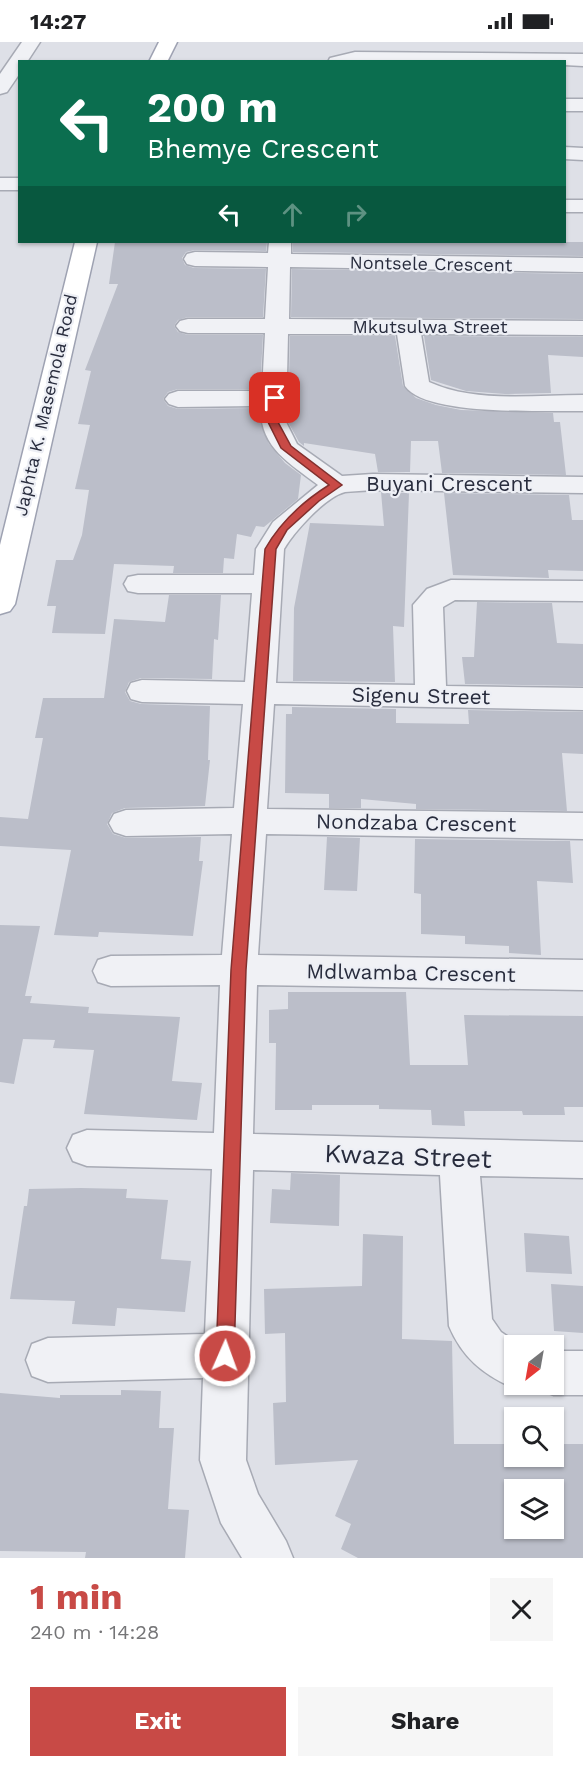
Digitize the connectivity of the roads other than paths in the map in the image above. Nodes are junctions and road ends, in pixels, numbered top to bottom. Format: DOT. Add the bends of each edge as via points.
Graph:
graph roads {
  1 [pos="31,42"];
  2 [pos="168,42"];
  3 [pos="344,42"];
  4 [pos="346,59"];
  5 [pos="159,60"];
  6 [pos="583,60"];
  7 [pos="9,63"];
  8 [pos="0,88"];
  9 [pos="566,105"];
  10 [pos="583,105"];
  11 [pos="566,153"];
  12 [pos="583,153"];
  13 [pos="0,183"];
  14 [pos="18,184"];
  15 [pos="566,206"];
  16 [pos="583,206"];
  17 [pos="86,243"];
  18 [pos="279,252"];
  19 [pos="195,259"];
  20 [pos="583,265"];
  21 [pos="188,326"];
  22 [pos="277,326"];
  23 [pos="408,327"];
  24 [pos="583,328"];
  25 [pos="275,398"];
  26 [pos="178,399"];
  27 [pos="583,403"];
  28 [pos="336,485"];
  29 [pos="583,485"];
  30 [pos="138,584"];
  31 [pos="267,584"];
  32 [pos="583,591"];
  33 [pos="0,604"];
  34 [pos="142,692"];
  35 [pos="259,693"];
  36 [pos="431,696"];
  37 [pos="583,699"];
  38 [pos="249,821"];
  39 [pos="126,823"];
  40 [pos="583,826"];
  41 [pos="239,970"];
  42 [pos="111,971"];
  43 [pos="583,975"];
  44 [pos="87,1148"];
  45 [pos="233,1150"];
  46 [pos="459,1159"];
  47 [pos="583,1160"];
  48 [pos="225,1356"];
  49 [pos="504,1359"];
  50 [pos="48,1360"];
  51 [pos="564,1373"];
  52 [pos="583,1373"];
  53 [pos="270,1558"];
  1 -- 7 [label="street"];
  2 -- 5 [label="main road"];
  3 -- 4 [label="street" via="352,50"];
  4 -- 6 [label="street"];
  7 -- 8 [label="street"];
  9 -- 10 [label="street"];
  11 -- 12 [label="street"];
  13 -- 14 [label="street"];
  15 -- 16 [label="street"];
  17 -- 33 [label="main road, Japhta K. Masemola Road"];
  18 -- 19 [label="street, Nontsele Crescent"];
  18 -- 20 [label="street, Nontsele Crescent"];
  18 -- 22 [label="street"];
  21 -- 22 [label="street"];
  22 -- 23 [label="street, Mkutsulwa Street"];
  22 -- 25 [label="street"];
  23 -- 24 [label="street, Mkutsulwa Street"];
  23 -- 27 [label="street" via="417,386 428,393 462,401"];
  25 -- 26 [label="street"];
  25 -- 28 [label="street" via="273,422 286,448"];
  28 -- 29 [label="street, Buyani Crescent"];
  28 -- 31 [label="street, Buyani Crescent" via="283,528 270,549"];
  30 -- 31 [label="street"];
  31 -- 35 [label="street, Buyani Crescent"];
  32 -- 36 [label="street" via="451,590 437,596 428,605"];
  34 -- 35 [label="street"];
  35 -- 36 [label="street, Sigenu Street"];
  35 -- 38 [label="street, Buyani Crescent"];
  36 -- 37 [label="street, Sigenu Street"];
  38 -- 39 [label="street"];
  38 -- 40 [label="street, Nondzaba Crescent"];
  38 -- 41 [label="street, Buyani Crescent"];
  41 -- 42 [label="street"];
  41 -- 43 [label="street, Mdlwamba Crescent"];
  41 -- 45 [label="street, Buyani Crescent"];
  44 -- 45 [label="street"];
  45 -- 46 [label="street, Kwaza Street"];
  45 -- 48 [label="street, Buyani Crescent"];
  46 -- 47 [label="street, Kwaza Street"];
  46 -- 49 [label="street" via="471,1326 486,1347"];
  48 -- 50 [label="street"];
  48 -- 53 [label="street, Buyani Crescent" via="223,1460 238,1506"];
  51 -- 52 [label="street"];
}
